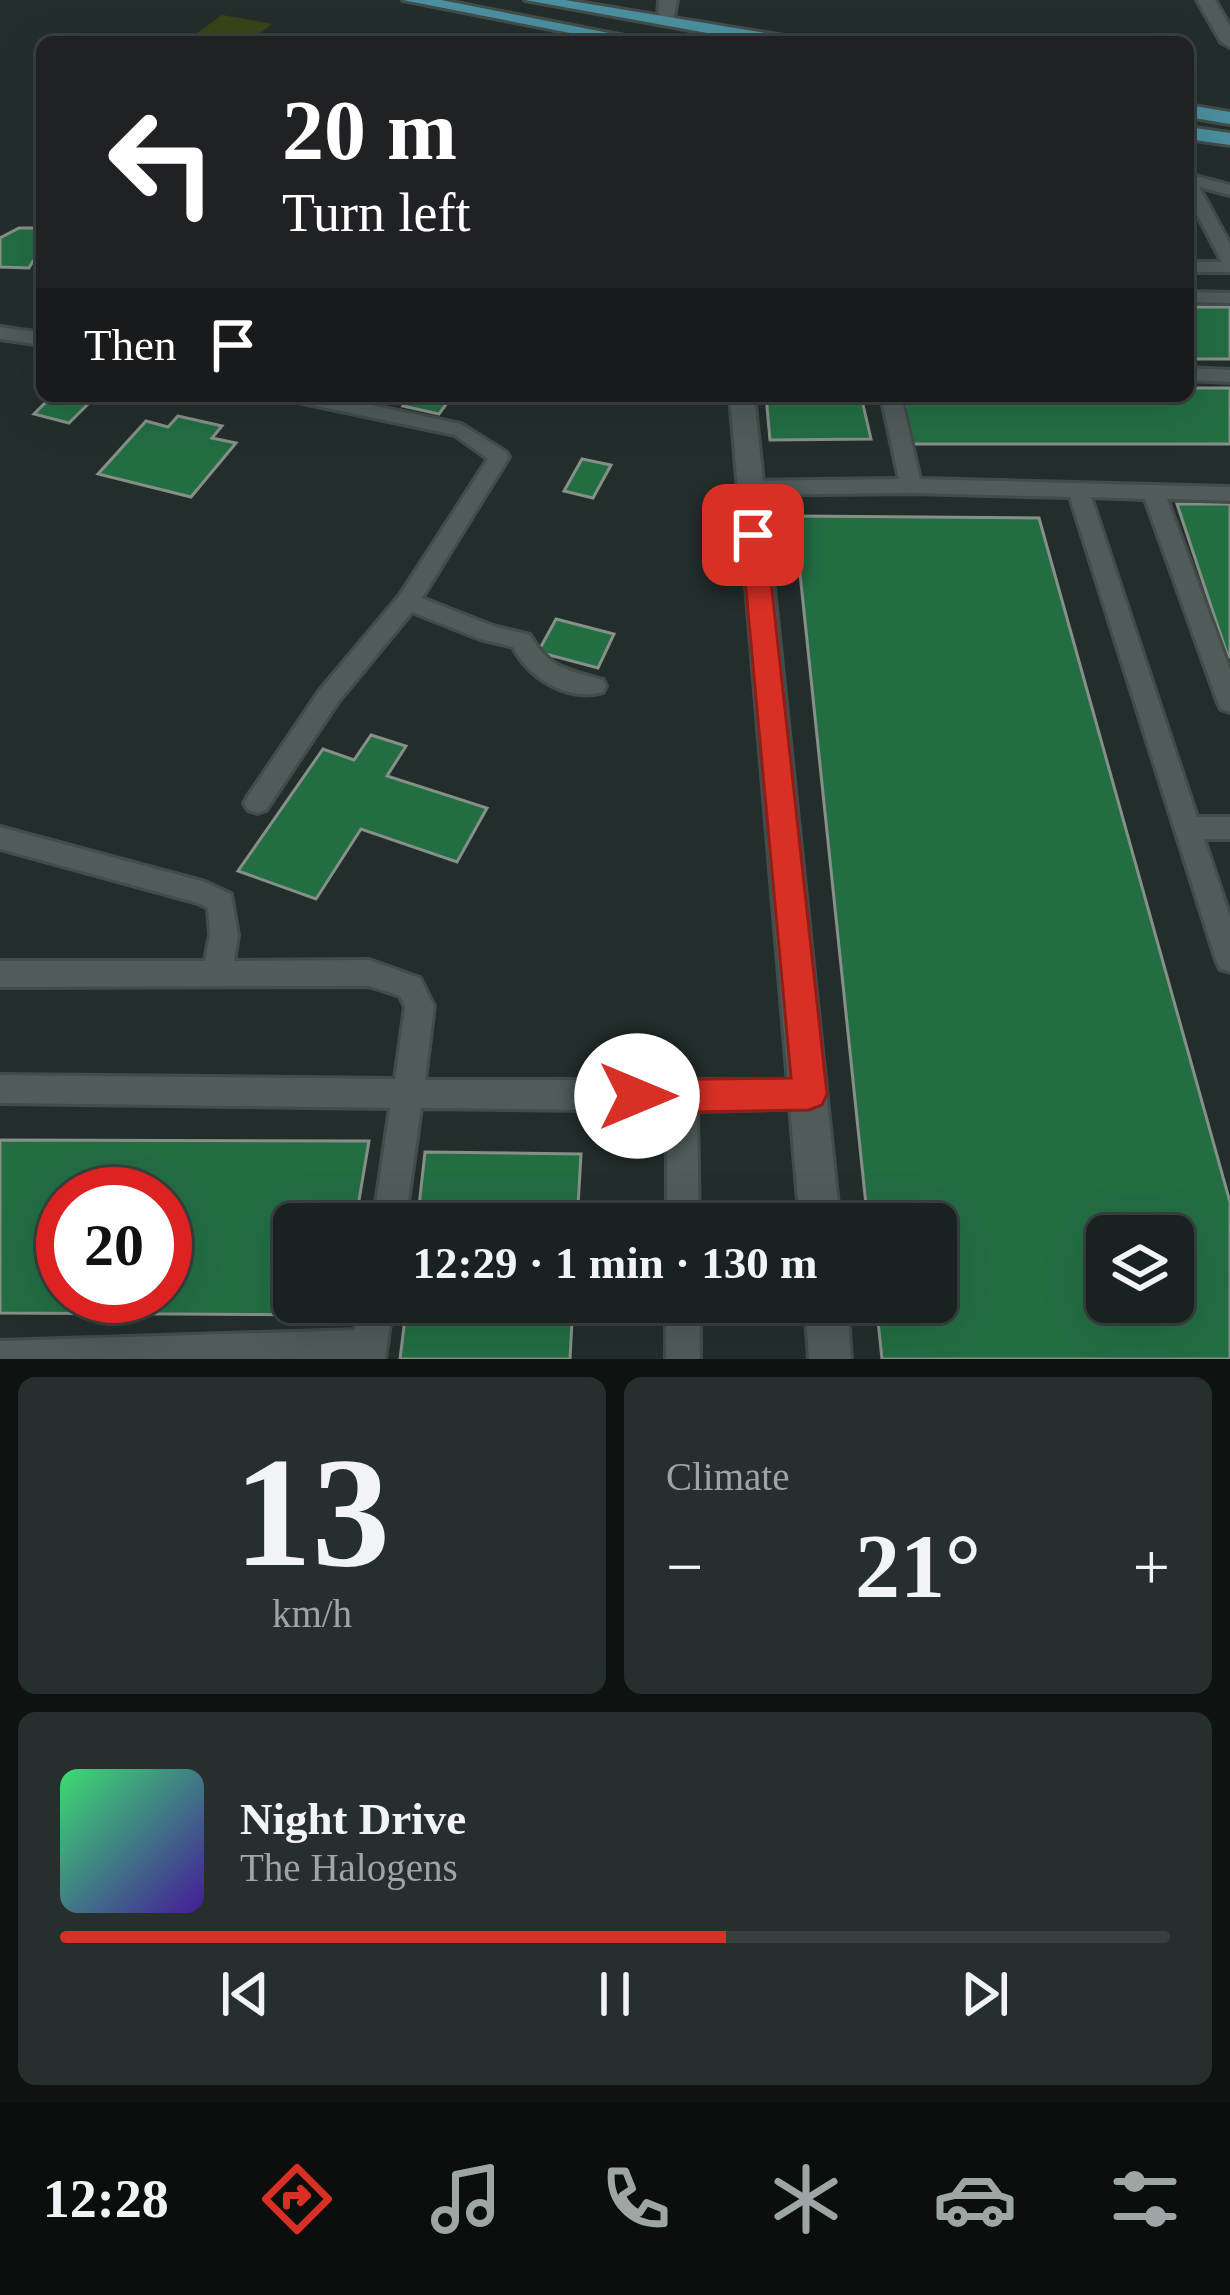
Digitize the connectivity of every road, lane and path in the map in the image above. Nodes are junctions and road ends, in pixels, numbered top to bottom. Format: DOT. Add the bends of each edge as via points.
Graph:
graph roads {
  1 [pos="412,0"];
  2 [pos="534,0"];
  3 [pos="1206,0"];
  4 [pos="667,9"];
  5 [pos="572,36"];
  6 [pos="768,36"];
  7 [pos="1230,42"];
  8 [pos="1196,112"];
  9 [pos="1230,114"];
  10 [pos="1194,135"];
  11 [pos="1230,139"];
  12 [pos="1194,181"];
  13 [pos="1230,190"];
  14 [pos="1194,192"];
  15 [pos="1230,263"];
  16 [pos="1194,266"];
  17 [pos="1194,297"];
  18 [pos="1230,298"];
  19 [pos="0,333"];
  20 [pos="36,338"];
  21 [pos="1194,374"];
  22 [pos="1230,376"];
  23 [pos="327,402"];
  24 [pos="742,402"];
  25 [pos="892,402"];
  26 [pos="911,486"];
  27 [pos="749,488"];
  28 [pos="1078,489"];
  29 [pos="1154,493"];
  30 [pos="1230,494"];
  31 [pos="408,601"];
  32 [pos="1224,672"];
  33 [pos="594,686"];
  34 [pos="1230,703"];
  35 [pos="257,803"];
  36 [pos="1188,828"];
  37 [pos="1230,828"];
  38 [pos="0,838"];
  39 [pos="1227,943"];
  40 [pos="0,974"];
  41 [pos="217,974"];
  42 [pos="0,1089"];
  43 [pos="410,1094"];
  44 [pos="809,1094"];
  45 [pos="682,1097"];
  46 [pos="392,1203"];
  47 [pos="683,1203"];
  48 [pos="818,1203"];
  49 [pos="373,1323"];
  50 [pos="683,1323"];
  51 [pos="827,1323"];
  52 [pos="369,1353"];
  53 [pos="0,1358"];
  54 [pos="683,1359"];
  55 [pos="830,1359"];
  1 -- 5 [label="main road"];
  2 -- 4 [label="main road"];
  3 -- 7 [label="street"];
  4 -- 6 [label="main road"];
  8 -- 9 [label="main road"];
  10 -- 11 [label="main road"];
  12 -- 13 [label="lane"];
  14 -- 15 [label="lane"];
  15 -- 16 [label="lane"];
  17 -- 18 [label="lane"];
  19 -- 20 [label="lane"];
  21 -- 22 [label="lane"];
  23 -- 31 [label="lane" via="460,430 499,458"];
  24 -- 27 [label="street"];
  25 -- 26 [label="lane"];
  26 -- 27 [label="lane"];
  26 -- 28 [label="lane"];
  27 -- 44 [label="street"];
  28 -- 29 [label="lane"];
  28 -- 36 [label="lane"];
  29 -- 30 [label="lane"];
  29 -- 32 [label="lane"];
  31 -- 33 [label="lane" via="522,640 548,674"];
  31 -- 35 [label="lane" via="329,696"];
  32 -- 34 [label="lane"];
  36 -- 37 [label="lane"];
  36 -- 39 [label="lane"];
  38 -- 41 [label="lane" via="221,902"];
  40 -- 41 [label="lane"];
  41 -- 43 [label="lane" via="369,974 410,987 421,1006"];
  42 -- 43 [label="lane"];
  43 -- 45 [label="lane"];
  43 -- 46 [label="lane"];
  44 -- 45 [label="lane"];
  44 -- 48 [label="street"];
  45 -- 47 [label="lane"];
  49 -- 52 [label="lane"];
  50 -- 54 [label="lane"];
  51 -- 55 [label="street"];
  52 -- 53 [label="lane"];
}
